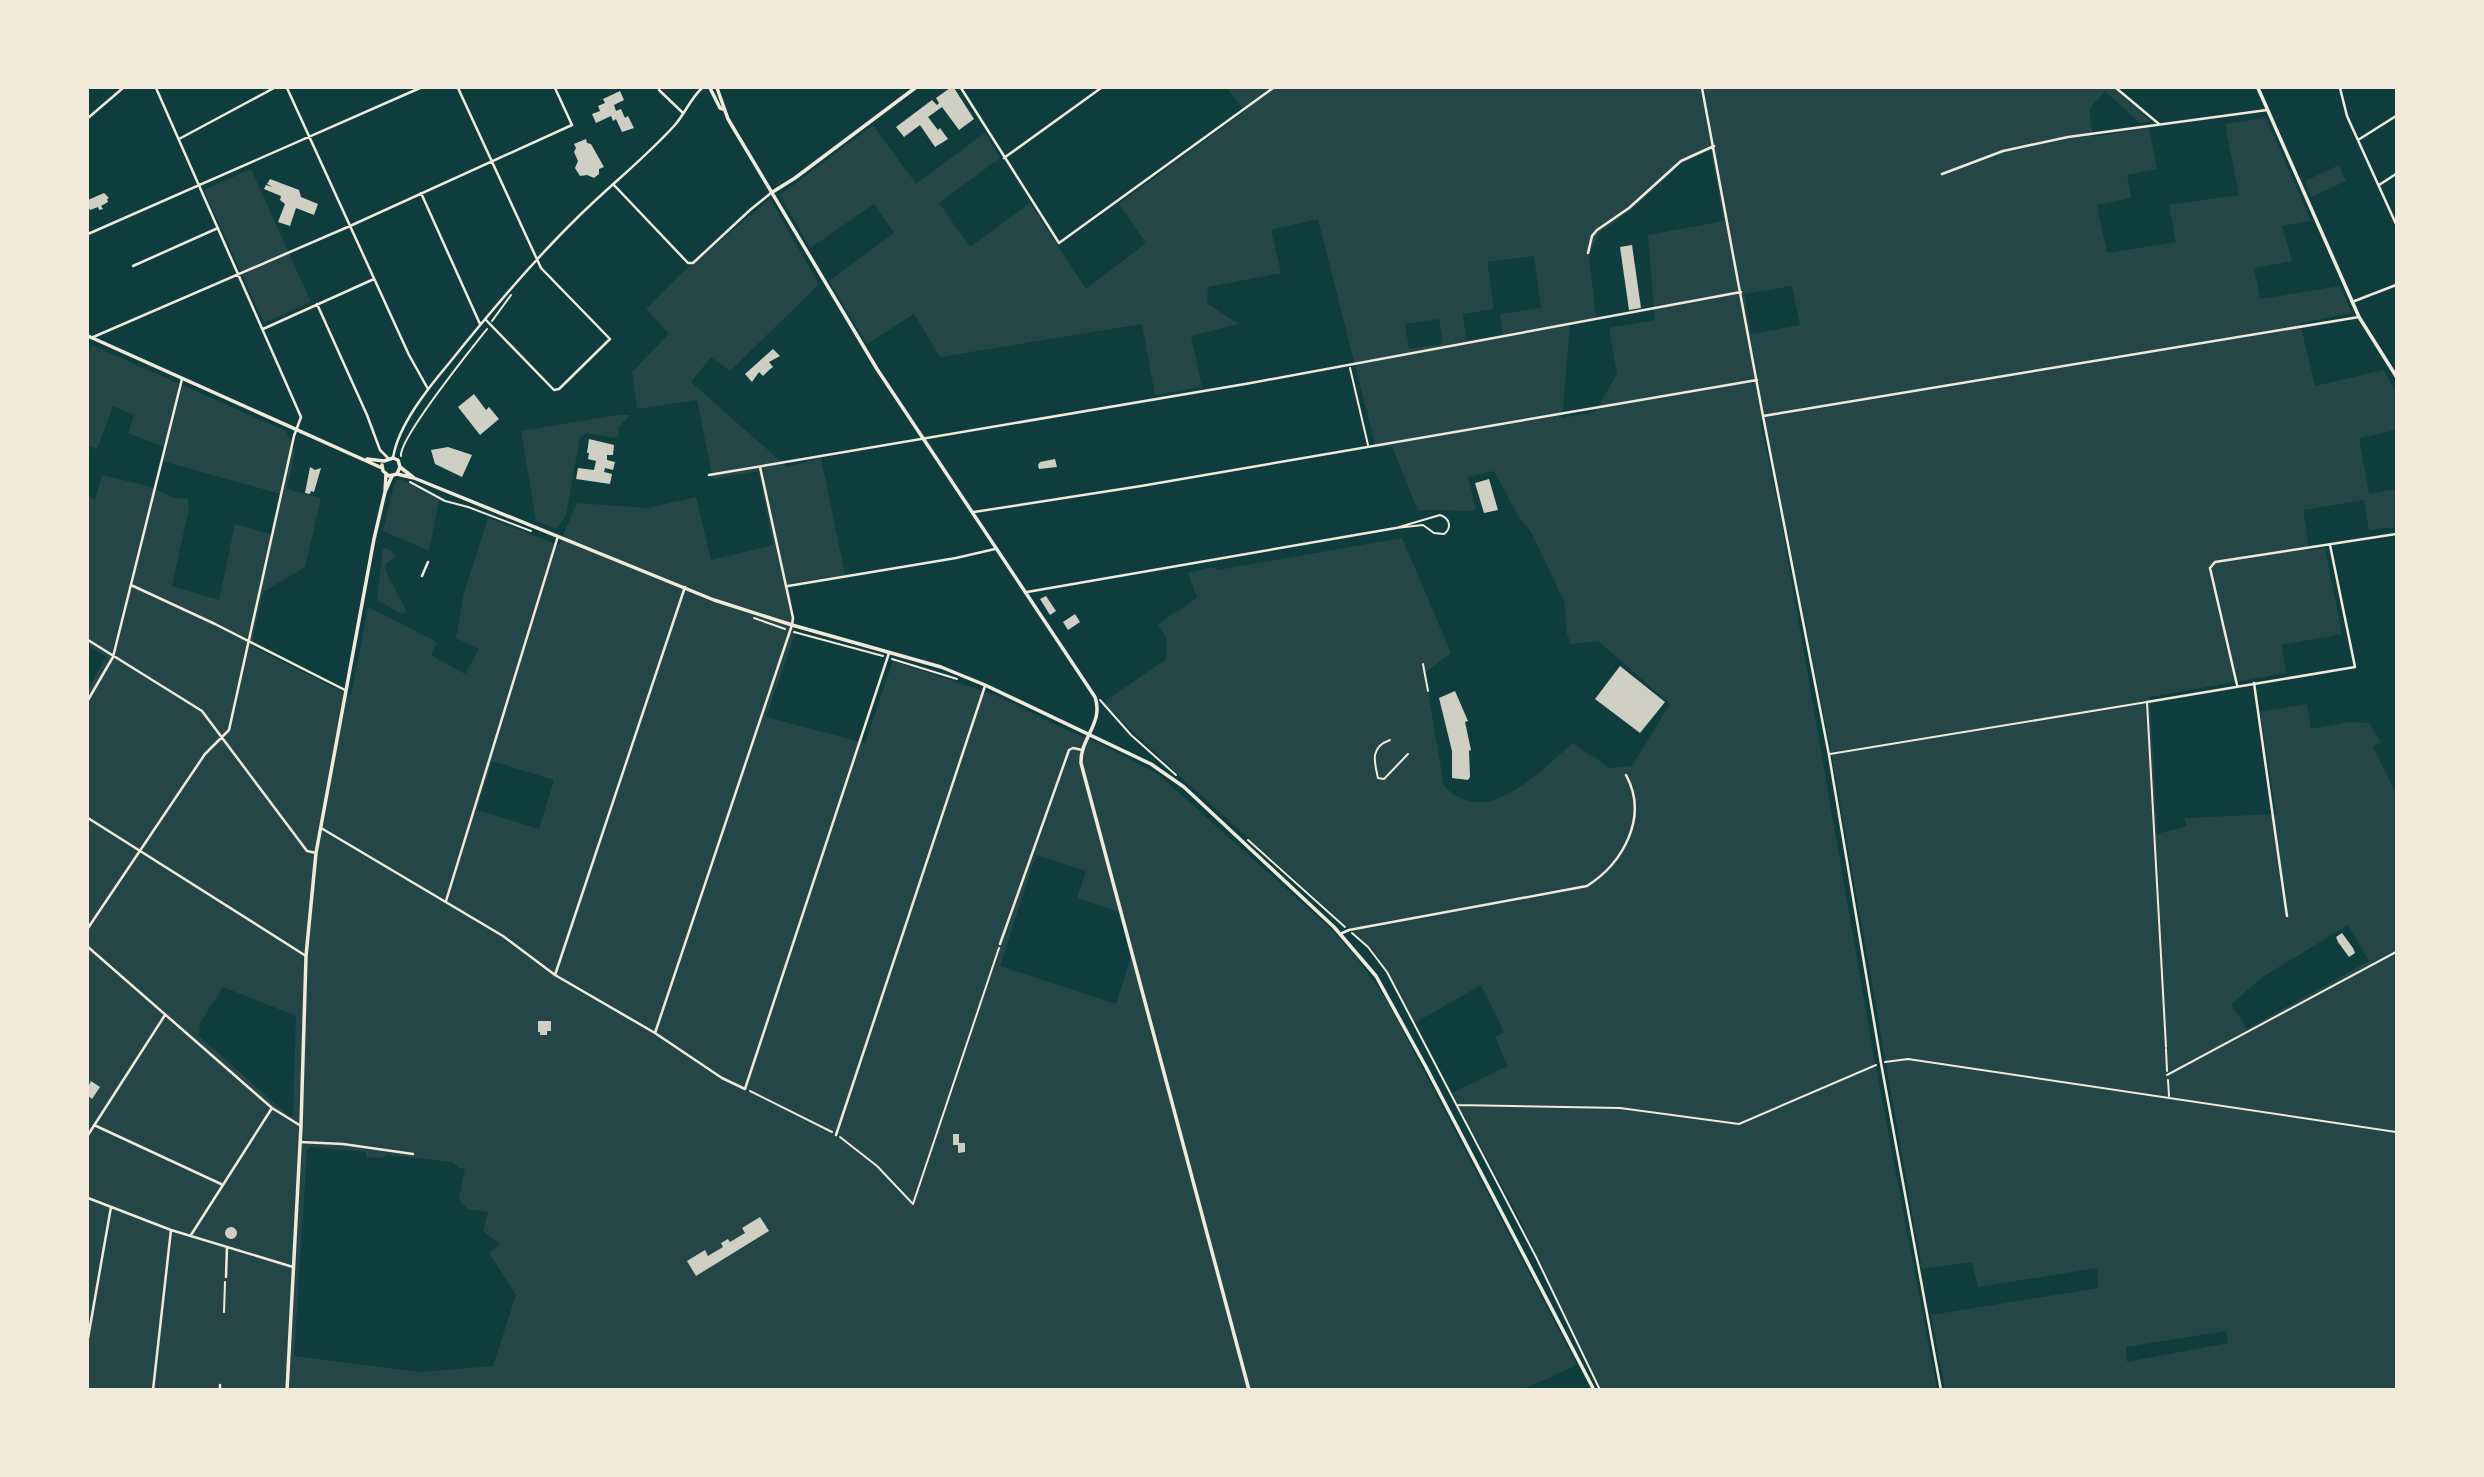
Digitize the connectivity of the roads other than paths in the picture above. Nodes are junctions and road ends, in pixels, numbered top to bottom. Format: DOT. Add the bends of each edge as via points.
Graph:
graph roads {
  1 [pos="123,88"];
  2 [pos="156,88"];
  3 [pos="274,88"];
  4 [pos="287,88"];
  5 [pos="420,88"];
  6 [pos="458,88"];
  7 [pos="555,88"];
  8 [pos="702,88"];
  9 [pos="710,88"];
  10 [pos="717,88"];
  11 [pos="915,88"];
  12 [pos="961,88"];
  13 [pos="1101,88"];
  14 [pos="1273,88"];
  15 [pos="1702,88"];
  16 [pos="2116,88"];
  17 [pos="2258,88"];
  18 [pos="2340,88"];
  19 [pos="659,90"];
  20 [pos="723,109"];
  21 [pos="2269,110"];
  22 [pos="683,113"];
  23 [pos="2396,116"];
  24 [pos="88,118"];
  25 [pos="2159,124"];
  26 [pos="309,137"];
  27 [pos="179,139"];
  28 [pos="2358,140"];
  29 [pos="1714,146"];
  30 [pos="1004,158"];
  31 [pos="492,161"];
  32 [pos="1942,174"];
  33 [pos="2396,174"];
  34 [pos="612,184"];
  35 [pos="199,185"];
  36 [pos="2379,185"];
  37 [pos="421,193"];
  38 [pos="771,193"];
  39 [pos="2396,224"];
  40 [pos="350,226"];
  41 [pos="218,228"];
  42 [pos="88,234"];
  43 [pos="1587,253"];
  44 [pos="538,258"];
  45 [pos="133,266"];
  46 [pos="240,274"];
  47 [pos="374,279"];
  48 [pos="2396,285"];
  49 [pos="1741,292"];
  50 [pos="2353,302"];
  51 [pos="317,303"];
  52 [pos="2359,317"];
  53 [pos="485,319"];
  54 [pos="480,324"];
  55 [pos="263,329"];
  56 [pos="89,337"];
  57 [pos="2396,376"];
  58 [pos="182,379"];
  59 [pos="1758,380"];
  60 [pos="428,389"];
  61 [pos="1763,416"];
  62 [pos="297,428"];
  63 [pos="922,438"];
  64 [pos="367,459"];
  65 [pos="389,459"];
  66 [pos="760,466"];
  67 [pos="401,467"];
  68 [pos="382,468"];
  69 [pos="386,474"];
  70 [pos="394,475"];
  71 [pos="709,475"];
  72 [pos="415,478"];
  73 [pos="384,492"];
  74 [pos="970,512"];
  75 [pos="1396,528"];
  76 [pos="2396,534"];
  77 [pos="558,536"];
  78 [pos="2330,545"];
  79 [pos="995,549"];
  80 [pos="428,562"];
  81 [pos="422,576"];
  82 [pos="131,586"];
  83 [pos="786,586"];
  84 [pos="685,587"];
  85 [pos="1024,593"];
  86 [pos="792,625"];
  87 [pos="88,640"];
  88 [pos="249,642"];
  89 [pos="889,655"];
  90 [pos="113,657"];
  91 [pos="2254,682"];
  92 [pos="985,685"];
  93 [pos="2237,686"];
  94 [pos="346,691"];
  95 [pos="88,700"];
  96 [pos="2147,702"];
  97 [pos="1090,734"];
  98 [pos="222,738"];
  99 [pos="1082,750"];
  100 [pos="1829,755"];
  101 [pos="1626,775"];
  102 [pos="88,818"];
  103 [pos="321,828"];
  104 [pos="139,852"];
  105 [pos="316,853"];
  106 [pos="446,901"];
  107 [pos="2287,916"];
  108 [pos="88,928"];
  109 [pos="1340,934"];
  110 [pos="1000,944"];
  111 [pos="88,947"];
  112 [pos="2396,953"];
  113 [pos="306,956"];
  114 [pos="555,975"];
  115 [pos="165,1016"];
  116 [pos="655,1033"];
  117 [pos="2166,1048"];
  118 [pos="2168,1075"];
  119 [pos="272,1108"];
  120 [pos="94,1125"];
  121 [pos="301,1126"];
  122 [pos="88,1135"];
  123 [pos="836,1135"];
  124 [pos="300,1142"];
  125 [pos="413,1154"];
  126 [pos="222,1184"];
  127 [pos="88,1198"];
  128 [pos="111,1207"];
  129 [pos="171,1230"];
  130 [pos="191,1235"];
  131 [pos="227,1247"];
  132 [pos="293,1267"];
  133 [pos="226,1277"];
  134 [pos="88,1338"];
  135 [pos="153,1390"];
  136 [pos="287,1390"];
  137 [pos="1249,1390"];
  138 [pos="1594,1390"];
  139 [pos="1941,1390"];
  1 -- 24 [label="street"];
  2 -- 27 [label="street"];
  3 -- 27 [label="street"];
  4 -- 26 [label="street"];
  5 -- 26 [label="street"];
  6 -- 31 [label="street"];
  7 -- 31 [label="street" via="572,125"];
  8 -- 22 [label="street"];
  9 -- 20 [label="street"];
  10 -- 20 [label="street"];
  11 -- 38 [label="street"];
  12 -- 30 [label="street"];
  13 -- 30 [label="street"];
  14 -- 30 [label="street" via="1059,243"];
  15 -- 29 [label="street"];
  16 -- 25 [label="street"];
  17 -- 21 [label="street"];
  18 -- 28 [label="street"];
  19 -- 22 [label="street"];
  20 -- 38 [label="street"];
  21 -- 25 [label="street"];
  21 -- 50 [label="street"];
  22 -- 34 [label="street"];
  23 -- 28 [label="street"];
  25 -- 32 [label="street" via="2003,151"];
  26 -- 35 [label="street"];
  26 -- 40 [label="street"];
  27 -- 35 [label="street"];
  28 -- 36 [label="street"];
  29 -- 43 [label="street" via="1681,161 1597,230"];
  29 -- 49 [label="street"];
  31 -- 37 [label="street"];
  31 -- 44 [label="street"];
  33 -- 36 [label="street"];
  34 -- 38 [label="street" via="688,263"];
  34 -- 44 [label="street"];
  35 -- 41 [label="street"];
  35 -- 42 [label="street"];
  36 -- 39 [label="street"];
  37 -- 40 [label="street"];
  37 -- 54 [label="street"];
  38 -- 63 [label="street"];
  40 -- 46 [label="street"];
  40 -- 47 [label="street"];
  41 -- 45 [label="street"];
  41 -- 46 [label="street"];
  44 -- 53 [label="street"];
  44 -- 53 [label="street" via="541,268 610,339 554,390"];
  46 -- 55 [label="street"];
  46 -- 56 [label="street"];
  47 -- 51 [label="street"];
  47 -- 60 [label="street"];
  48 -- 50 [label="street"];
  49 -- 59 [label="street"];
  49 -- 63 [label="street"];
  50 -- 52 [label="street"];
  51 -- 55 [label="street"];
  51 -- 65 [label="street" via="380,450"];
  52 -- 57 [label="street"];
  52 -- 61 [label="street"];
  53 -- 54 [label="street"];
  54 -- 60 [label="street"];
  55 -- 62 [label="street" via="301,415"];
  56 -- 58 [label="street"];
  58 -- 62 [label="street"];
  58 -- 82 [label="street"];
  59 -- 61 [label="street"];
  59 -- 74 [label="street"];
  60 -- 65 [label="street"];
  61 -- 100 [label="street"];
  62 -- 64 [label="street"];
  62 -- 88 [label="street"];
  63 -- 66 [label="street"];
  63 -- 74 [label="street"];
  64 -- 65 [label="street"];
  64 -- 68 [label="street"];
  65 -- 67 [label="street" via="400,462"];
  65 -- 68 [label="street"];
  66 -- 71 [label="street"];
  66 -- 83 [label="street"];
  67 -- 70 [label="street"];
  67 -- 72 [label="street"];
  68 -- 69 [label="street"];
  69 -- 70 [label="street"];
  69 -- 73 [label="street"];
  70 -- 72 [label="street"];
  70 -- 73 [label="street"];
  72 -- 77 [label="street"];
  73 -- 94 [label="street"];
  74 -- 79 [label="street"];
  75 -- 75 [label="lane" via="1440,515 1449,526 1441,535 1423,525"];
  75 -- 85 [label="street"];
  76 -- 78 [label="street"];
  77 -- 84 [label="street"];
  77 -- 106 [label="street"];
  78 -- 91 [label="street" via="2355,667"];
  78 -- 93 [label="street" via="2215,562 2210,568"];
  79 -- 83 [label="street"];
  79 -- 85 [label="street"];
  80 -- 81 [label="street"];
  82 -- 88 [label="street"];
  82 -- 90 [label="street"];
  83 -- 86 [label="street"];
  84 -- 86 [label="street"];
  84 -- 114 [label="street"];
  85 -- 97 [label="street" via="1095,697 1097,718"];
  86 -- 89 [label="street"];
  86 -- 116 [label="street"];
  87 -- 90 [label="street"];
  88 -- 94 [label="street"];
  88 -- 98 [label="street" via="229,730"];
  89 -- 92 [label="street" via="941,667"];
  89 -- 116 [label="street" via="745,1089 722,1079"];
  90 -- 95 [label="street"];
  90 -- 98 [label="street" via="202,711"];
  91 -- 93 [label="street"];
  91 -- 107 [label="street"];
  92 -- 97 [label="street"];
  92 -- 123 [label="street"];
  93 -- 96 [label="street"];
  94 -- 103 [label="street"];
  96 -- 100 [label="lane"];
  96 -- 117 [label="lane"];
  97 -- 99 [label="street"];
  97 -- 109 [label="street" via="1151,764 1184,787"];
  98 -- 104 [label="street" via="205,754"];
  98 -- 105 [label="street" via="307,851"];
  99 -- 110 [label="street" via="1069,750"];
  99 -- 137 [label="street" via="1081,763"];
  100 -- 139 [label="street"];
  101 -- 109 [label="street" via="1634,804 1625,850 1604,876 1587,886"];
  102 -- 104 [label="street"];
  103 -- 105 [label="street"];
  103 -- 106 [label="street"];
  104 -- 108 [label="street"];
  104 -- 113 [label="street"];
  105 -- 113 [label="street"];
  106 -- 114 [label="street"];
  109 -- 138 [label="street" via="1376,976"];
  111 -- 115 [label="street"];
  112 -- 118 [label="lane"];
  113 -- 121 [label="street"];
  114 -- 116 [label="street"];
  115 -- 119 [label="street"];
  115 -- 120 [label="street"];
  119 -- 121 [label="street"];
  119 -- 126 [label="street"];
  120 -- 122 [label="street"];
  120 -- 126 [label="street"];
  121 -- 124 [label="street"];
  124 -- 125 [label="street"];
  124 -- 132 [label="street"];
  126 -- 130 [label="street"];
  127 -- 128 [label="street"];
  128 -- 129 [label="street"];
  128 -- 134 [label="street"];
  129 -- 130 [label="street"];
  129 -- 135 [label="street"];
  130 -- 131 [label="street"];
  131 -- 132 [label="street"];
  131 -- 133 [label="street"];
  132 -- 136 [label="street"];
}
